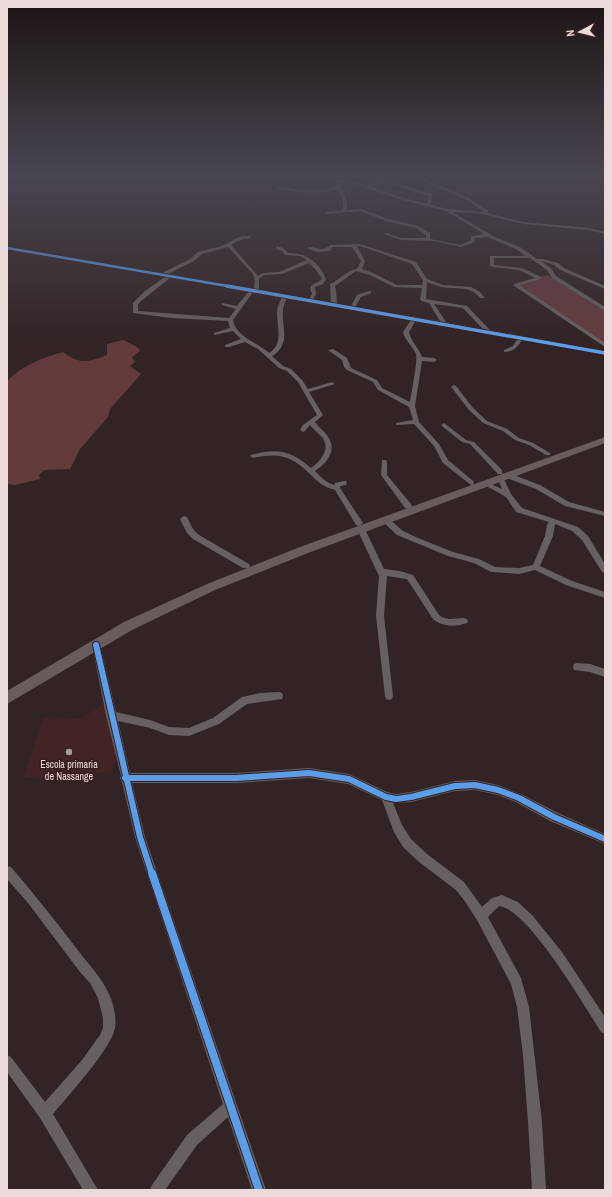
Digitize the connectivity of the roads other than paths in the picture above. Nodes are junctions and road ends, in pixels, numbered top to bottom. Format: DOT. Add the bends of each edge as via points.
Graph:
graph roads {
  1 [pos="422,230"];
  2 [pos="481,230"];
  3 [pos="592,230"];
  4 [pos="605,233"];
  5 [pos="386,234"];
  6 [pos="490,235"];
  7 [pos="249,237"];
  8 [pos="428,239"];
  9 [pos="229,245"];
  10 [pos="354,246"];
  11 [pos="7,248"];
  12 [pos="278,248"];
  13 [pos="310,248"];
  14 [pos="533,259"];
  15 [pos="309,260"];
  16 [pos="293,261"];
  17 [pos="359,270"];
  18 [pos="166,275"];
  19 [pos="552,275"];
  20 [pos="539,278"];
  21 [pos="257,279"];
  22 [pos="424,280"];
  23 [pos="424,287"];
  24 [pos="605,288"];
  25 [pos="254,291"];
  26 [pos="369,292"];
  27 [pos="285,296"];
  28 [pos="482,297"];
  29 [pos="310,301"];
  30 [pos="431,303"];
  31 [pos="224,304"];
  32 [pos="334,304"];
  33 [pos="238,308"];
  34 [pos="352,308"];
  35 [pos="605,310"];
  36 [pos="414,318"];
  37 [pos="230,320"];
  38 [pos="444,324"];
  39 [pos="233,329"];
  40 [pos="488,331"];
  41 [pos="216,334"];
  42 [pos="522,337"];
  43 [pos="245,340"];
  44 [pos="605,345"];
  45 [pos="227,346"];
  46 [pos="331,350"];
  47 [pos="506,350"];
  48 [pos="605,353"];
  49 [pos="269,356"];
  50 [pos="420,359"];
  51 [pos="434,360"];
  52 [pos="332,384"];
  53 [pos="454,387"];
  54 [pos="306,391"];
  55 [pos="412,406"];
  56 [pos="312,422"];
  57 [pos="416,422"];
  58 [pos="398,424"];
  59 [pos="444,425"];
  60 [pos="303,430"];
  61 [pos="605,434"];
  62 [pos="605,440"];
  63 [pos="548,454"];
  64 [pos="253,456"];
  65 [pos="384,462"];
  66 [pos="311,471"];
  67 [pos="503,476"];
  68 [pos="344,482"];
  69 [pos="471,483"];
  70 [pos="486,484"];
  71 [pos="337,488"];
  72 [pos="508,495"];
  73 [pos="408,506"];
  74 [pos="605,514"];
  75 [pos="184,519"];
  76 [pos="385,520"];
  77 [pos="554,521"];
  78 [pos="360,526"];
  79 [pos="246,566"];
  80 [pos="536,567"];
  81 [pos="605,570"];
  82 [pos="381,572"];
  83 [pos="605,595"];
  84 [pos="464,621"];
  85 [pos="96,645"];
  86 [pos="578,667"];
  87 [pos="605,673"];
  88 [pos="7,688"];
  89 [pos="279,696"];
  90 [pos="388,696"];
  91 [pos="7,698"];
  92 [pos="112,715"];
  93 [pos="125,778"];
  94 [pos="386,797"];
  95 [pos="605,839"];
  96 [pos="7,871"];
  97 [pos="481,916"];
  98 [pos="605,1028"];
  99 [pos="7,1060"];
  100 [pos="231,1106"];
  101 [pos="45,1113"];
  102 [pos="91,1190"];
  103 [pos="157,1190"];
  104 [pos="259,1190"];
  105 [pos="539,1190"];
  1 -- 8 [label="street" via="428,234"];
  2 -- 6 [label="street"];
  3 -- 4 [label="street"];
  5 -- 8 [label="street" via="401,240"];
  6 -- 8 [label="street" via="473,237 473,241 464,246"];
  6 -- 14 [label="street" via="518,248"];
  7 -- 9 [label="street"];
  9 -- 18 [label="street" via="200,253"];
  9 -- 21 [label="street" via="255,273"];
  10 -- 13 [label="street" via="331,246 328,250 318,251"];
  10 -- 17 [label="street" via="363,260"];
  10 -- 22 [label="street" via="360,245 414,263"];
  11 -- 18 [label="street"];
  12 -- 16 [label="street" via="284,250"];
  14 -- 19 [label="street" via="548,269"];
  14 -- 20 [label="street" via="492,257 492,266 520,269"];
  14 -- 24 [label="street" via="556,264"];
  15 -- 16 [label="street"];
  15 -- 16 [label="street" via="301,255"];
  15 -- 29 [label="street" via="324,279 313,286 314,294"];
  16 -- 21 [label="street" via="280,273 263,274"];
  17 -- 23 [label="street" via="398,286"];
  17 -- 32 [label="street" via="353,270 337,284 332,285"];
  18 -- 25 [label="street"];
  18 -- 37 [label="street" via="140,298 135,304 135,312"];
  19 -- 20 [label="street"];
  19 -- 35 [label="street"];
  20 -- 44 [label="street" via="515,285"];
  21 -- 25 [label="street"];
  22 -- 23 [label="street"];
  22 -- 28 [label="street" via="477,291"];
  23 -- 30 [label="street" via="423,300"];
  25 -- 27 [label="street"];
  25 -- 33 [label="street"];
  26 -- 34 [label="street" via="358,296"];
  27 -- 29 [label="street"];
  27 -- 49 [label="street" via="280,311 283,334 276,351"];
  29 -- 32 [label="street"];
  30 -- 38 [label="street"];
  30 -- 40 [label="street" via="465,308"];
  31 -- 33 [label="street"];
  32 -- 34 [label="street"];
  33 -- 37 [label="street"];
  34 -- 36 [label="street"];
  36 -- 38 [label="street"];
  36 -- 50 [label="street" via="406,332"];
  37 -- 39 [label="street"];
  38 -- 40 [label="street"];
  39 -- 41 [label="street"];
  39 -- 43 [label="street"];
  40 -- 42 [label="street"];
  42 -- 47 [label="street" via="515,347"];
  42 -- 48 [label="street"];
  43 -- 45 [label="street"];
  43 -- 49 [label="street"];
  46 -- 55 [label="street" via="345,359 346,367 375,381 380,388"];
  49 -- 54 [label="street" via="281,367 289,370"];
  50 -- 51 [label="street"];
  50 -- 55 [label="street"];
  52 -- 54 [label="street"];
  53 -- 63 [label="street" via="471,410 485,422"];
  54 -- 56 [label="street" via="320,412"];
  55 -- 57 [label="street"];
  56 -- 60 [label="street"];
  56 -- 66 [label="street" via="327,438 328,456"];
  57 -- 58 [label="street"];
  57 -- 69 [label="street" via="437,445 446,461"];
  59 -- 67 [label="street" via="464,441 472,444"];
  61 -- 63 [label="highway"];
  62 -- 67 [label="highway"];
  63 -- 67 [label="highway"];
  64 -- 66 [label="street" via="287,454"];
  65 -- 73 [label="street" via="384,475"];
  66 -- 71 [label="street" via="325,485"];
  67 -- 69 [label="highway"];
  67 -- 70 [label="highway"];
  67 -- 72 [label="street"];
  67 -- 74 [label="street" via="538,487 567,504"];
  68 -- 71 [label="street" via="337,485"];
  69 -- 73 [label="highway"];
  70 -- 72 [label="street"];
  70 -- 76 [label="highway"];
  71 -- 78 [label="street"];
  72 -- 77 [label="street" via="519,510"];
  73 -- 78 [label="highway"];
  75 -- 79 [label="street" via="196,537"];
  76 -- 78 [label="highway"];
  76 -- 80 [label="street" via="415,540 476,561 494,570 519,571"];
  77 -- 80 [label="street"];
  77 -- 81 [label="street" via="575,530 585,538"];
  78 -- 79 [label="highway"];
  78 -- 82 [label="street"];
  78 -- 85 [label="highway" via="211,587 128,626"];
  79 -- 88 [label="highway" via="199,586 79,645"];
  80 -- 83 [label="street" via="568,583"];
  82 -- 84 [label="street" via="410,577 441,622 450,624"];
  82 -- 90 [label="street" via="384,585 380,616"];
  85 -- 91 [label="highway"];
  85 -- 92 [label="street"];
  86 -- 87 [label="street"];
  89 -- 92 [label="street" via="245,700 216,721 189,732 169,731"];
  92 -- 93 [label="street"];
  93 -- 94 [label="street" via="236,778 309,773 349,779"];
  93 -- 100 [label="street" via="151,872"];
  94 -- 95 [label="street" via="411,797 455,786 475,785 519,798 554,817"];
  94 -- 97 [label="street" via="407,843 422,858 460,886"];
  96 -- 101 [label="street" via="94,978 104,996 109,1018 109,1028 104,1039"];
  97 -- 98 [label="street" via="497,901 502,900 532,922"];
  97 -- 105 [label="street" via="517,982 523,1007 535,1115"];
  99 -- 101 [label="street"];
  100 -- 103 [label="street" via="192,1140"];
  100 -- 104 [label="street"];
  101 -- 102 [label="street"];
}
